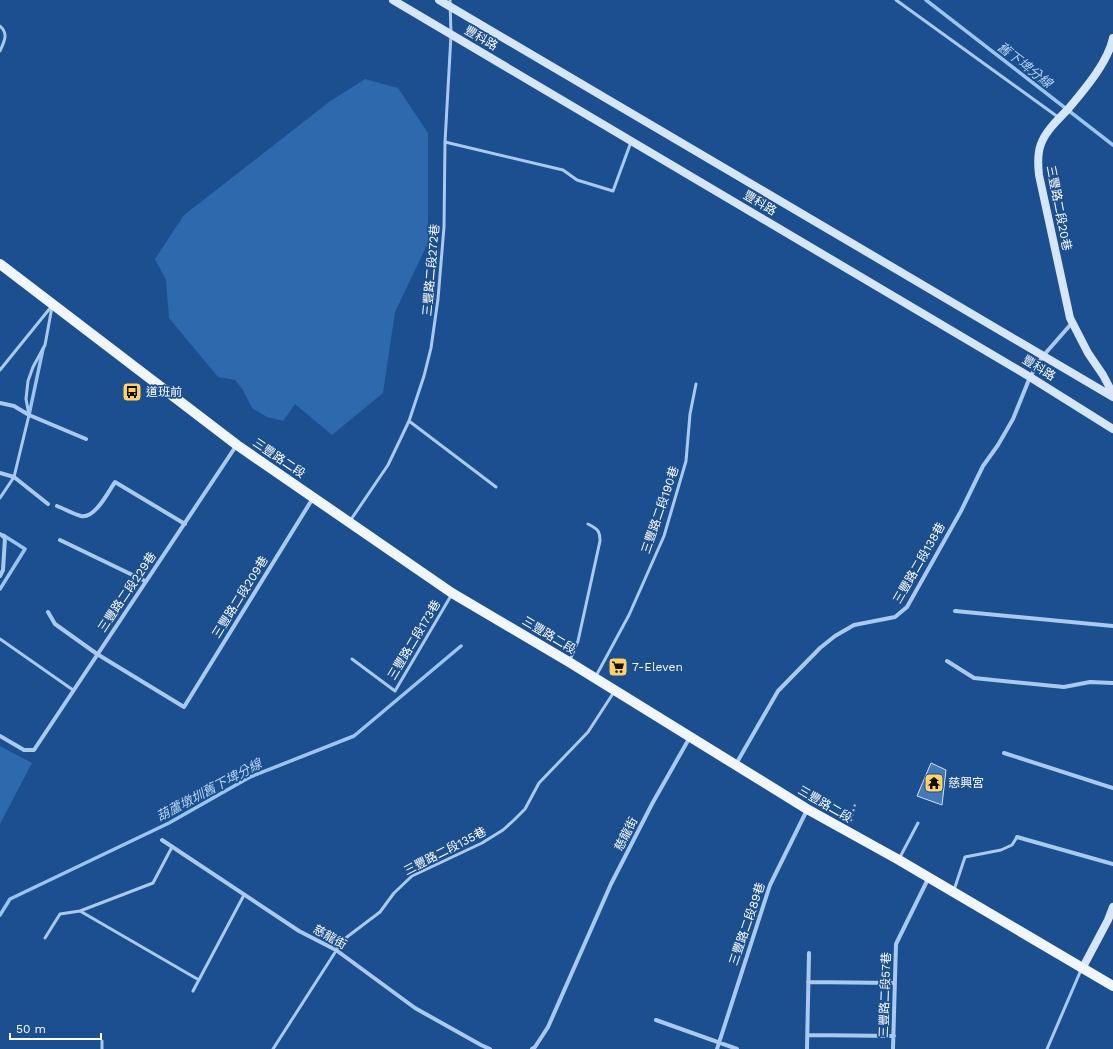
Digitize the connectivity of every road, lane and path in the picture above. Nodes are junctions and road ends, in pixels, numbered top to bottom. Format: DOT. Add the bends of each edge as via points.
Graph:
graph roads {
  1 [pos="393,0"];
  2 [pos="439,0"];
  3 [pos="896,0"];
  4 [pos="450,3"];
  5 [pos="0,26"];
  6 [pos="451,35"];
  7 [pos="1113,38"];
  8 [pos="0,51"];
  9 [pos="1059,118"];
  10 [pos="631,141"];
  11 [pos="445,142"];
  12 [pos="0,264"];
  13 [pos="52,306"];
  14 [pos="1072,323"];
  15 [pos="1043,356"];
  16 [pos="0,370"];
  17 [pos="1030,376"];
  18 [pos="696,384"];
  19 [pos="1113,396"];
  20 [pos="0,403"];
  21 [pos="29,415"];
  22 [pos="409,421"];
  23 [pos="1113,429"];
  24 [pos="86,439"];
  25 [pos="237,445"];
  26 [pos="0,473"];
  27 [pos="14,477"];
  28 [pos="496,487"];
  29 [pos="0,498"];
  30 [pos="314,498"];
  31 [pos="48,504"];
  32 [pos="57,506"];
  33 [pos="349,522"];
  34 [pos="184,524"];
  35 [pos="588,524"];
  36 [pos="0,534"];
  37 [pos="60,540"];
  38 [pos="0,576"];
  39 [pos="145,581"];
  40 [pos="452,593"];
  41 [pos="955,611"];
  42 [pos="48,612"];
  43 [pos="1113,626"];
  44 [pos="0,639"];
  45 [pos="97,654"];
  46 [pos="352,659"];
  47 [pos="947,661"];
  48 [pos="569,662"];
  49 [pos="595,677"];
  50 [pos="1113,683"];
  51 [pos="73,690"];
  52 [pos="615,690"];
  53 [pos="0,736"];
  54 [pos="690,737"];
  55 [pos="1004,753"];
  56 [pos="736,764"];
  57 [pos="1113,788"];
  58 [pos="855,804"];
  59 [pos="808,809"];
  60 [pos="918,823"];
  61 [pos="848,832"];
  62 [pos="1017,837"];
  63 [pos="162,840"];
  64 [pos="172,847"];
  65 [pos="898,860"];
  66 [pos="1113,864"];
  67 [pos="928,878"];
  68 [pos="953,892"];
  69 [pos="244,895"];
  70 [pos="1113,907"];
  71 [pos="80,911"];
  72 [pos="45,938"];
  73 [pos="336,950"];
  74 [pos="809,952"];
  75 [pos="1082,969"];
  76 [pos="199,980"];
  77 [pos="808,982"];
  78 [pos="895,983"];
  79 [pos="1113,986"];
  80 [pos="193,992"];
  81 [pos="656,1020"];
  82 [pos="808,1036"];
  83 [pos="894,1036"];
  84 [pos="102,1041"];
  85 [pos="719,1043"];
  86 [pos="102,1049"];
  87 [pos="272,1049"];
  88 [pos="490,1049"];
  89 [pos="532,1049"];
  90 [pos="717,1049"];
  91 [pos="737,1049"];
  92 [pos="807,1049"];
  93 [pos="894,1049"];
  94 [pos="1046,1049"];
  1 -- 6 [label="street, 豐科路"];
  2 -- 4 [label="street, 豐科路"];
  3 -- 9 [label="lane"];
  4 -- 6 [label="lane, 三豐路二段272巷"];
  4 -- 15 [label="street, 豐科路"];
  5 -- 8 [label="lane" via="6,37"];
  6 -- 10 [label="street, 豐科路"];
  6 -- 11 [label="lane, 三豐路二段272巷"];
  7 -- 9 [label="street, 三豐路二段20巷" via="1105,59 1093,78"];
  9 -- 14 [label="street, 三豐路二段20巷" via="1040,144 1038,165"];
  10 -- 11 [label="lane" via="613,191 577,180 563,170"];
  10 -- 17 [label="street, 豐科路"];
  11 -- 22 [label="lane, 三豐路二段272巷" via="444,227 438,299 431,348"];
  12 -- 13 [label="main road, 三豐路二段"];
  13 -- 16 [label="lane"];
  13 -- 21 [label="lane" via="45,345 28,381 26,399"];
  13 -- 25 [label="main road, 三豐路二段"];
  14 -- 15 [label="street, 三豐路二段138巷"];
  14 -- 19 [label="street, 三豐路二段20巷"];
  15 -- 17 [label="street, 三豐路二段138巷"];
  15 -- 19 [label="street, 豐科路"];
  17 -- 23 [label="street, 豐科路"];
  17 -- 56 [label="street, 三豐路二段138巷" via="1013,419 983,466 961,511 904,611 894,616 854,625 820,648 778,691"];
  18 -- 49 [label="lane, 三豐路二段190巷" via="690,414 686,461 664,536 629,615"];
  20 -- 21 [label="street" via="14,406"];
  21 -- 24 [label="street"];
  21 -- 27 [label="lane"];
  22 -- 28 [label="lane"];
  22 -- 33 [label="lane, 三豐路二段272巷" via="388,465"];
  25 -- 30 [label="main road, 三豐路二段"];
  25 -- 34 [label="street, 三豐路二段229巷"];
  26 -- 27 [label="street"];
  27 -- 29 [label="lane"];
  27 -- 31 [label="street"];
  30 -- 33 [label="main road, 三豐路二段"];
  30 -- 45 [label="street, 三豐路二段209巷" via="184,707"];
  32 -- 34 [label="street" via="81,516 88,516 93,513 115,482"];
  33 -- 40 [label="main road, 三豐路二段"];
  34 -- 39 [label="street, 三豐路二段229巷"];
  35 -- 48 [label="lane" via="598,529 600,541 578,641"];
  36 -- 38 [label="street" via="5,538 3,570"];
  37 -- 39 [label="street"];
  39 -- 45 [label="street, 三豐路二段229巷"];
  40 -- 46 [label="lane, 三豐路二段173巷" via="395,691"];
  40 -- 48 [label="main road, 三豐路二段"];
  41 -- 43 [label="street"];
  42 -- 45 [label="street" via="55,624"];
  44 -- 51 [label="lane"];
  45 -- 51 [label="street, 三豐路二段229巷"];
  47 -- 50 [label="street" via="974,678 1064,687 1090,682"];
  48 -- 49 [label="main road, 三豐路二段"];
  49 -- 52 [label="main road, 三豐路二段"];
  51 -- 53 [label="street, 三豐路二段229巷" via="34,750 24,750"];
  52 -- 54 [label="main road, 三豐路二段"];
  52 -- 73 [label="lane, 三豐路二段135巷" via="588,732 539,784 514,820 482,843 412,876 394,893 380,912 343,940"];
  54 -- 56 [label="main road, 三豐路二段"];
  54 -- 89 [label="street, 慈龍街" via="652,804 612,884 548,1027"];
  55 -- 57 [label="street"];
  56 -- 59 [label="main road, 三豐路二段"];
  58 -- 61 [label="path"];
  59 -- 61 [label="main road, 三豐路二段"];
  59 -- 85 [label="street, 三豐路二段89巷" via="770,885"];
  60 -- 65 [label="lane"];
  61 -- 65 [label="main road, 三豐路二段"];
  62 -- 66 [label="street"];
  62 -- 68 [label="lane" via="1012,845 1001,850 965,857"];
  63 -- 64 [label="street, 慈龍街"];
  64 -- 69 [label="street, 慈龍街"];
  64 -- 71 [label="lane" via="153,884"];
  65 -- 67 [label="main road, 三豐路二段"];
  67 -- 68 [label="main road, 三豐路二段"];
  67 -- 78 [label="street, 三豐路二段57巷" via="896,944"];
  68 -- 75 [label="main road, 三豐路二段"];
  69 -- 73 [label="street, 慈龍街" via="299,931"];
  69 -- 76 [label="lane"];
  70 -- 75 [label="street"];
  71 -- 72 [label="lane" via="60,914"];
  71 -- 76 [label="lane"];
  73 -- 87 [label="lane, 三豐路二段135巷"];
  73 -- 88 [label="street, 慈龍街" via="415,1008"];
  74 -- 77 [label="street"];
  75 -- 79 [label="main road, 三豐路二段"];
  75 -- 94 [label="lane"];
  76 -- 80 [label="lane"];
  77 -- 78 [label="street"];
  77 -- 82 [label="street"];
  78 -- 83 [label="street, 三豐路二段57巷"];
  81 -- 85 [label="street"];
  82 -- 83 [label="street"];
  82 -- 92 [label="street"];
  83 -- 93 [label="street, 三豐路二段57巷"];
  84 -- 86 [label="lane"];
  85 -- 90 [label="street, 三豐路二段89巷"];
  85 -- 91 [label="street"];
}
